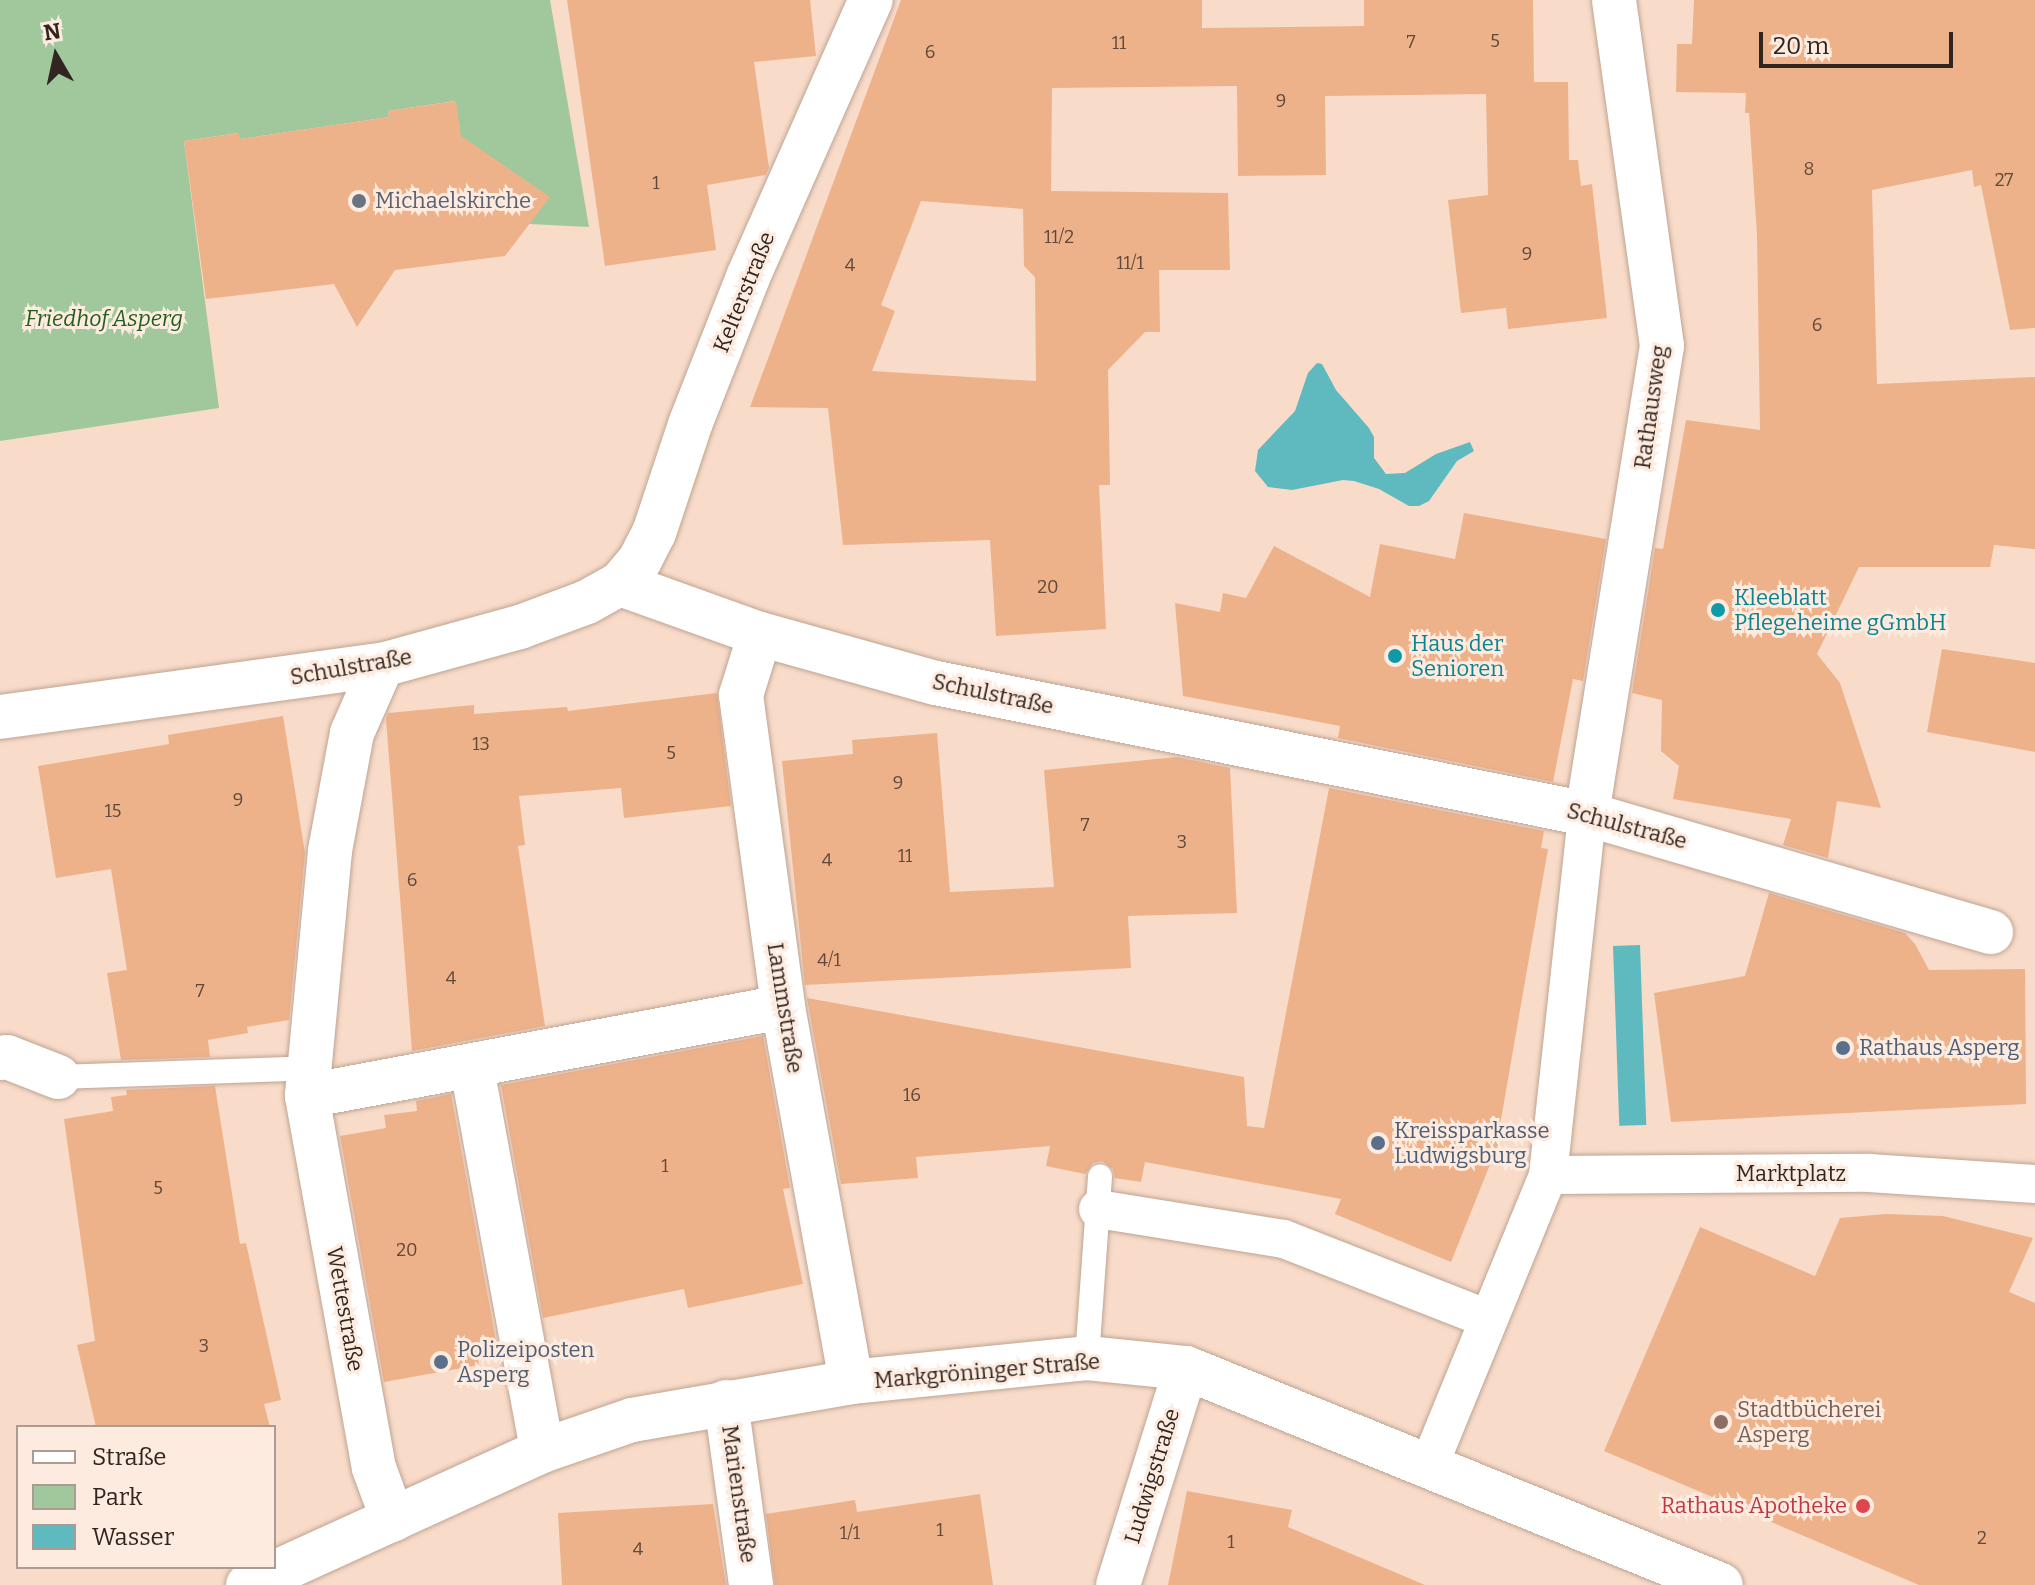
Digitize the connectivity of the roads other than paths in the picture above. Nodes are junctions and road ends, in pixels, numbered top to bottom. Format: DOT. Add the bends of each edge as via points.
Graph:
graph roads {
  1 [pos="871,0"];
  2 [pos="1614,0"];
  3 [pos="620,584"];
  4 [pos="760,634"];
  5 [pos="382,665"];
  6 [pos="0,717"];
  7 [pos="1587,814"];
  8 [pos="1991,932"];
  9 [pos="783,1007"];
  10 [pos="0,1058"];
  11 [pos="472,1068"];
  12 [pos="58,1077"];
  13 [pos="309,1082"];
  14 [pos="1548,1175"];
  15 [pos="2035,1184"];
  16 [pos="1099,1193"];
  17 [pos="1488,1319"];
  18 [pos="1087,1358"];
  19 [pos="1186,1368"];
  20 [pos="851,1382"];
  21 [pos="726,1402"];
  22 [pos="542,1451"];
  23 [pos="1428,1468"];
  24 [pos="393,1520"];
  25 [pos="249,1585"];
  26 [pos="751,1585"];
  27 [pos="1118,1585"];
  28 [pos="1721,1585"];
  1 -- 3 [label="street, Kelterstraße" via="748,277 654,533"];
  2 -- 7 [label="street, Rathausweg" via="1662,346"];
  3 -- 4 [label="street, Schulstraße"];
  3 -- 5 [label="street, Schulstraße" via="520,627"];
  4 -- 7 [label="street, Schulstraße" via="936,683"];
  4 -- 9 [label="street, Lammstraße" via="741,695"];
  5 -- 6 [label="street, Schulstraße"];
  5 -- 13 [label="street, Wettestraße" via="352,733 333,837"];
  7 -- 8 [label="street, Schulstraße"];
  7 -- 14 [label="street"];
  9 -- 11 [label="street"];
  9 -- 20 [label="street, Lammstraße"];
  10 -- 12 [label="street"];
  11 -- 13 [label="street"];
  11 -- 22 [label="street"];
  12 -- 13 [label="lane"];
  13 -- 24 [label="street, Wettestraße" via="374,1468"];
  14 -- 15 [label="street, Marktplatz" via="1869,1173"];
  14 -- 17 [label="street"];
  16 -- 17 [label="street" via="1284,1239"];
  16 -- 18 [label="lane"];
  17 -- 23 [label="street"];
  18 -- 19 [label="street, Markgröninger Straße"];
  18 -- 20 [label="street, Markgröninger Straße"];
  19 -- 23 [label="street, Markgröninger Straße"];
  19 -- 27 [label="street, Ludwigstraße"];
  20 -- 21 [label="street, Markgröninger Straße"];
  21 -- 22 [label="street, Markgröninger Straße" via="632,1420"];
  21 -- 26 [label="street, Marienstraße"];
  22 -- 24 [label="street, Markgröninger Straße"];
  23 -- 28 [label="street, Markgröninger Straße"];
  24 -- 25 [label="street, Markgröninger Straße"];
}
